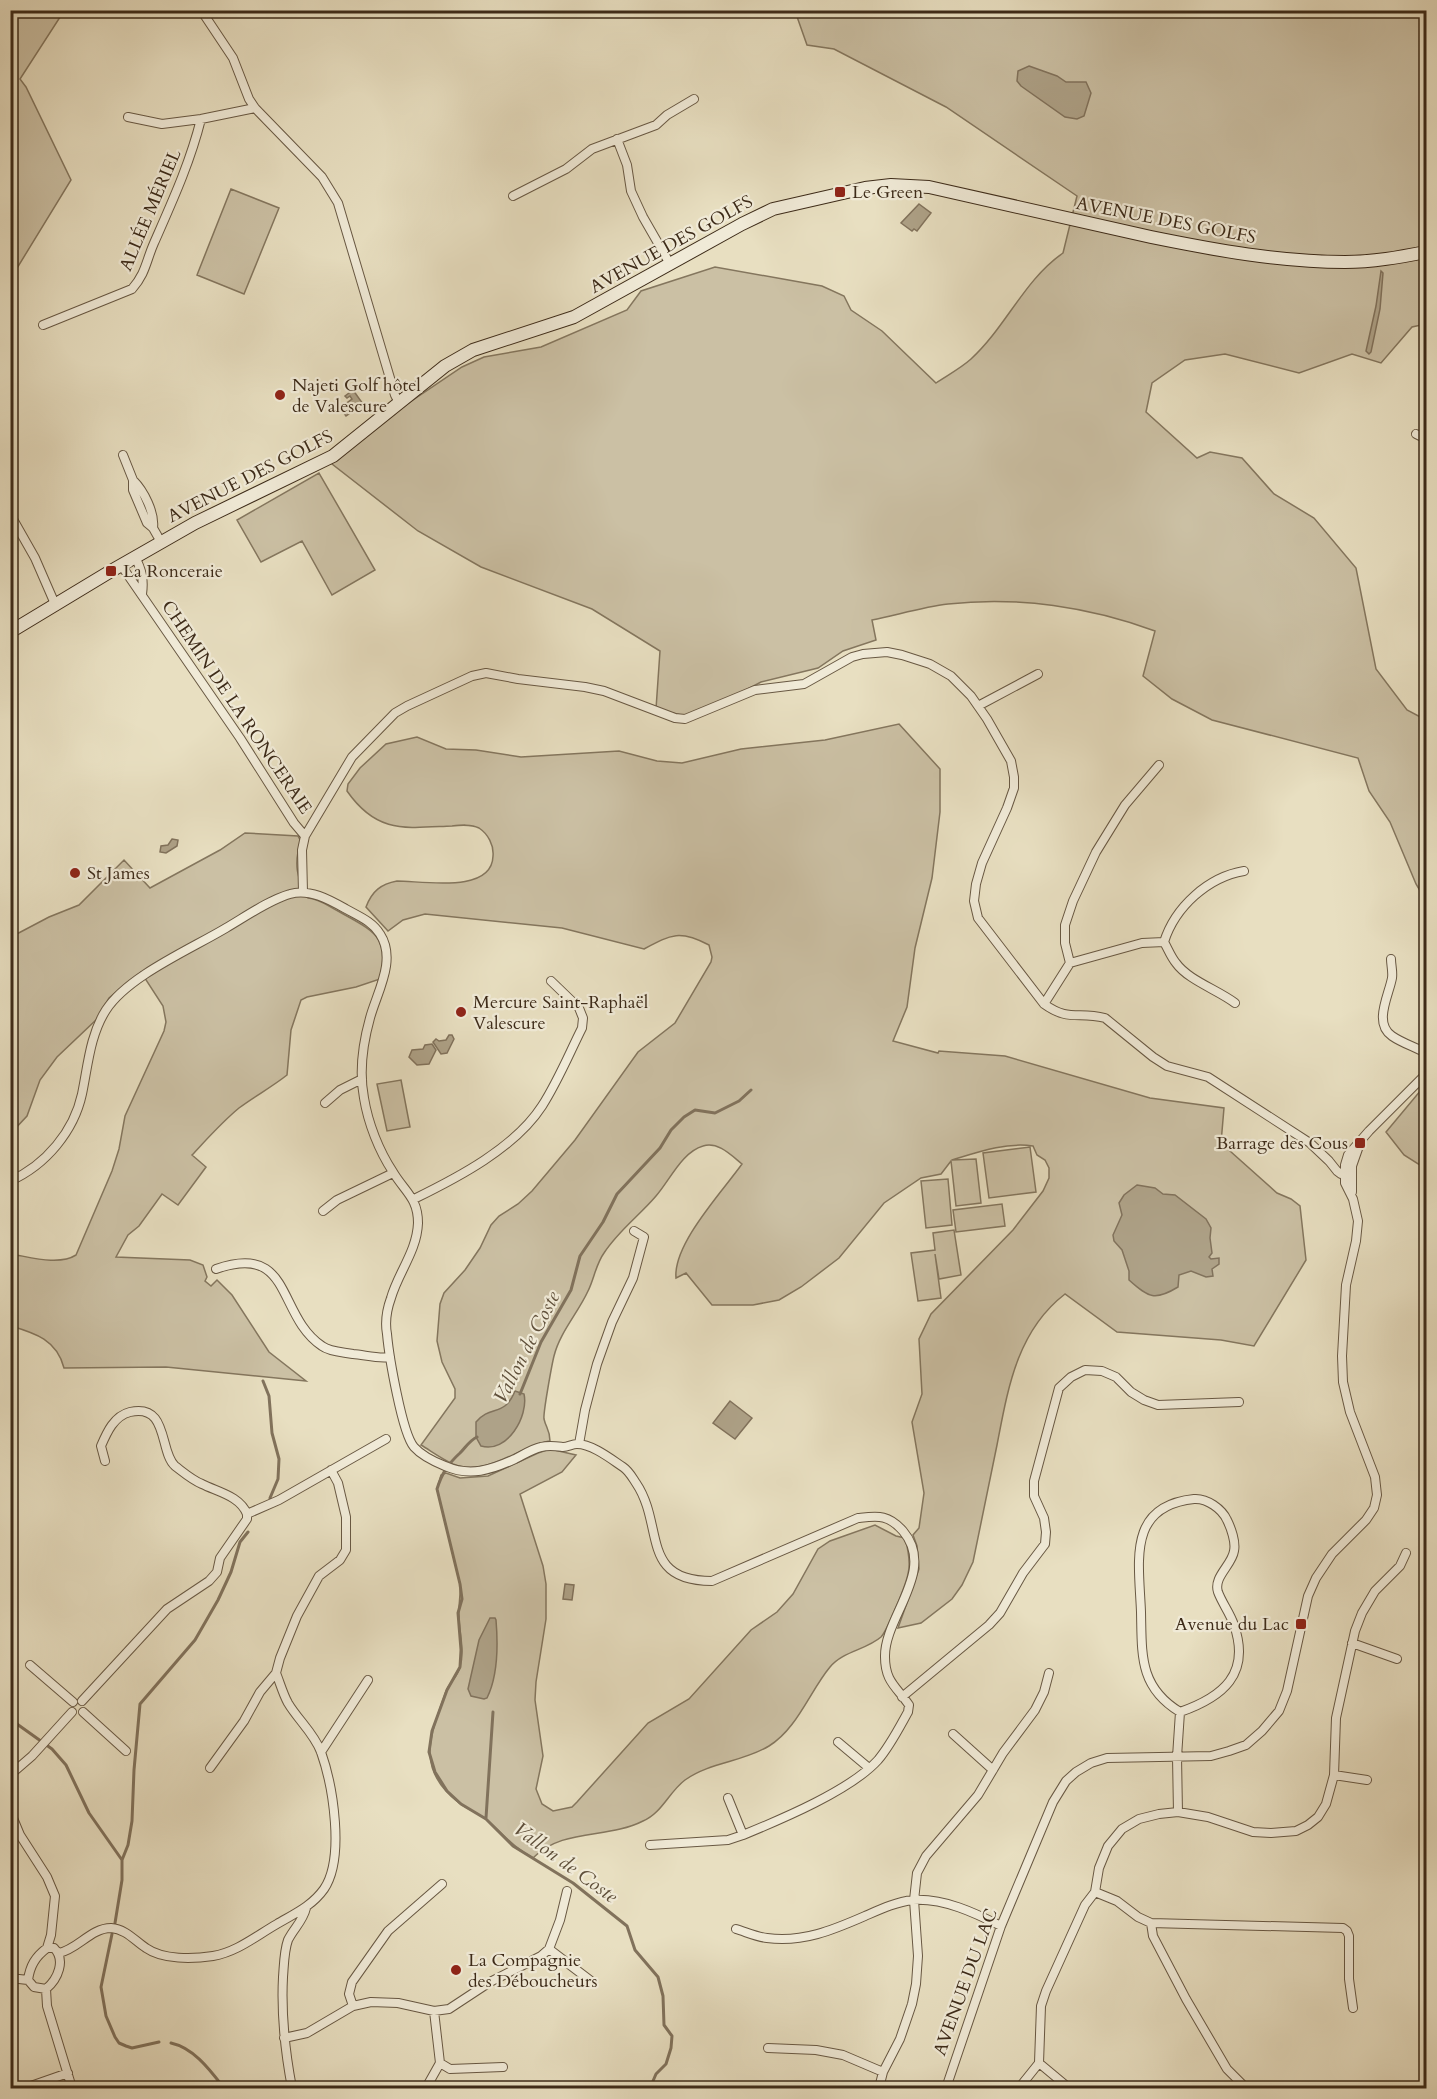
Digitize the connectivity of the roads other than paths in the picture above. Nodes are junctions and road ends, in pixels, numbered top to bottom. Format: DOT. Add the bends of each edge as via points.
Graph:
graph roads {
  1 [pos="201,10"];
  2 [pos="694,99"];
  3 [pos="255,108"];
  4 [pos="129,117"];
  5 [pos="201,119"];
  6 [pos="617,138"];
  7 [pos="513,196"];
  8 [pos="1426,252"];
  9 [pos="670,264"];
  10 [pos="43,325"];
  11 [pos="399,403"];
  12 [pos="1416,434"];
  13 [pos="1426,440"];
  14 [pos="123,455"];
  15 [pos="10,513"];
  16 [pos="161,542"];
  17 [pos="135,557"];
  18 [pos="121,565"];
  19 [pos="142,594"];
  20 [pos="55,604"];
  21 [pos="10,632"];
  22 [pos="1038,674"];
  23 [pos="978,706"];
  24 [pos="1159,765"];
  25 [pos="305,836"];
  26 [pos="1244,871"];
  27 [pos="303,892"];
  28 [pos="1164,942"];
  29 [pos="1390,959"];
  30 [pos="1070,963"];
  31 [pos="551,981"];
  32 [pos="1235,1003"];
  33 [pos="1044,1004"];
  34 [pos="1426,1053"];
  35 [pos="1426,1074"];
  36 [pos="362,1079"];
  37 [pos="324,1103"];
  38 [pos="1360,1143"];
  39 [pos="1348,1155"];
  40 [pos="1329,1161"];
  41 [pos="1348,1170"];
  42 [pos="393,1173"];
  43 [pos="10,1181"];
  44 [pos="414,1199"];
  45 [pos="323,1211"];
  46 [pos="634,1231"];
  47 [pos="216,1269"];
  48 [pos="390,1357"];
  49 [pos="1239,1402"];
  50 [pos="386,1439"];
  51 [pos="579,1444"];
  52 [pos="105,1461"];
  53 [pos="331,1470"];
  54 [pos="247,1514"];
  55 [pos="1406,1553"];
  56 [pos="1352,1643"];
  57 [pos="1397,1659"];
  58 [pos="30,1665"];
  59 [pos="276,1673"];
  60 [pos="1049,1673"];
  61 [pos="368,1680"];
  62 [pos="902,1697"];
  63 [pos="76,1705"];
  64 [pos="1180,1712"];
  65 [pos="953,1734"];
  66 [pos="838,1742"];
  67 [pos="126,1751"];
  68 [pos="321,1752"];
  69 [pos="1177,1757"];
  70 [pos="210,1768"];
  71 [pos="869,1768"];
  72 [pos="993,1770"];
  73 [pos="10,1775"];
  74 [pos="1334,1775"];
  75 [pos="1367,1780"];
  76 [pos="728,1797"];
  77 [pos="10,1811"];
  78 [pos="1178,1812"];
  79 [pos="743,1835"];
  80 [pos="650,1845"];
  81 [pos="442,1884"];
  82 [pos="567,1891"];
  83 [pos="1095,1892"];
  84 [pos="914,1900"];
  85 [pos="306,1908"];
  86 [pos="1151,1923"];
  87 [pos="1001,1926"];
  88 [pos="736,1929"];
  89 [pos="47,1948"];
  90 [pos="549,1949"];
  91 [pos="59,1953"];
  92 [pos="10,1978"];
  93 [pos="28,1980"];
  94 [pos="591,1981"];
  95 [pos="46,1989"];
  96 [pos="353,2006"];
  97 [pos="1353,2008"];
  98 [pos="434,2011"];
  99 [pos="284,2038"];
  100 [pos="768,2048"];
  101 [pos="440,2063"];
  102 [pos="1039,2063"];
  103 [pos="503,2067"];
  104 [pos="883,2072"];
  105 [pos="68,2073"];
  106 [pos="1245,2087"];
  107 [pos="25,2088"];
  108 [pos="72,2088"];
  109 [pos="292,2088"];
  110 [pos="426,2088"];
  111 [pos="879,2088"];
  112 [pos="946,2088"];
  113 [pos="1019,2088"];
  114 [pos="1069,2088"];
  1 -- 3 [label="street" via="233,58"];
  2 -- 6 [label="street" via="656,125"];
  3 -- 5 [label="street"];
  3 -- 11 [label="street" via="322,177 338,203"];
  4 -- 5 [label="street" via="162,124"];
  5 -- 10 [label="street, ALLÉE MÉRIEL" via="193,151 142,277 132,289"];
  6 -- 7 [label="street"];
  6 -- 9 [label="street" via="631,191"];
  8 -- 9 [label="main road, AVENUE DES GOLFS" via="1346,262 1260,256 1047,215 929,187 891,185 840,192 773,209"];
  9 -- 11 [label="main road, AVENUE DES GOLFS" via="574,317 474,350 445,366"];
  11 -- 16 [label="main road, AVENUE DES GOLFS" via="333,456"];
  12 -- 13 [label="street"];
  14 -- 16 [label="street"];
  15 -- 20 [label="street"];
  16 -- 17 [label="main road, AVENUE DES GOLFS"];
  17 -- 18 [label="main road, AVENUE DES GOLFS"];
  17 -- 19 [label="street, CHEMIN DE LA RONCERAIE" via="143,575"];
  18 -- 19 [label="street, CHEMIN DE LA RONCERAIE"];
  18 -- 20 [label="main road, AVENUE DES GOLFS"];
  19 -- 25 [label="street, CHEMIN DE LA RONCERAIE"];
  20 -- 21 [label="main road, AVENUE DES GOLFS"];
  22 -- 23 [label="street"];
  23 -- 25 [label="street" via="962,686 939,669 887,652 852,657 804,684 754,690 685,719 604,691 479,674 395,713 352,757"];
  23 -- 33 [label="street" via="1011,761 1014,788 982,862 974,901 978,918"];
  24 -- 30 [label="street" via="1125,805 1096,852 1073,901 1065,925"];
  25 -- 27 [label="street"];
  26 -- 28 [label="street" via="1213,881 1182,908 1168,928"];
  27 -- 36 [label="street" via="368,921 382,936 386,948 385,970 364,1044"];
  27 -- 43 [label="street" via="262,907 128,986 108,1006 99,1023 81,1098 58,1145"];
  28 -- 30 [label="street" via="1142,943"];
  28 -- 32 [label="street" via="1185,973"];
  29 -- 34 [label="street" via="1392,975 1383,1012 1387,1032"];
  30 -- 33 [label="street"];
  31 -- 44 [label="street" via="579,1008 583,1018 582,1028 542,1107 513,1139 474,1168"];
  33 -- 40 [label="street" via="1066,1016 1105,1018 1167,1066 1208,1077 1310,1143"];
  35 -- 38 [label="street, AVENUE DU LAC"];
  36 -- 37 [label="street"];
  36 -- 42 [label="street" via="370,1121"];
  38 -- 39 [label="street, AVENUE DU LAC"];
  38 -- 41 [label="street, AVENUE DU LAC"];
  39 -- 40 [label="street"];
  39 -- 41 [label="street, AVENUE DU LAC"];
  40 -- 41 [label="street"];
  41 -- 69 [label="street, AVENUE DU LAC" via="1358,1221 1346,1285 1343,1382 1355,1426 1376,1477 1376,1502 1366,1520 1332,1554 1316,1578 1279,1711 1246,1744 1211,1756"];
  42 -- 44 [label="street"];
  42 -- 45 [label="street"];
  44 -- 48 [label="street" via="417,1235 389,1303 386,1331"];
  46 -- 51 [label="street" via="644,1238 633,1278 597,1364"];
  47 -- 48 [label="street" via="256,1264 273,1273 297,1322 322,1347"];
  48 -- 51 [label="street" via="406,1434 415,1449 435,1462 472,1473 539,1447"];
  49 -- 62 [label="street" via="1158,1405 1102,1371 1085,1370 1071,1377 1059,1388 1034,1481 1034,1496 1044,1518 1045,1544 989,1625"];
  50 -- 53 [label="street"];
  51 -- 62 [label="street" via="627,1470 645,1496 667,1568 696,1581 712,1581 858,1518 880,1515 895,1522 909,1538 915,1568 884,1654 890,1681"];
  52 -- 54 [label="street" via="102,1446 112,1424 128,1412 144,1412 158,1423 174,1465 240,1503"];
  53 -- 54 [label="street"];
  53 -- 59 [label="street" via="346,1517 346,1550 340,1560 319,1576 297,1616"];
  54 -- 63 [label="street" via="220,1558 217,1572 166,1609"];
  55 -- 56 [label="street" via="1400,1566 1375,1591"];
  56 -- 57 [label="street"];
  56 -- 74 [label="street" via="1336,1718"];
  58 -- 63 [label="street"];
  59 -- 68 [label="street" via="288,1702"];
  59 -- 70 [label="street"];
  60 -- 72 [label="street" via="1035,1710"];
  61 -- 68 [label="street"];
  62 -- 71 [label="street" via="909,1705 908,1712"];
  63 -- 67 [label="street" via="79,1714 83,1712"];
  63 -- 73 [label="street"];
  64 -- 64 [label="street" via="1156,1694 1147,1678 1142,1653 1139,1558 1148,1521 1162,1508 1201,1499 1227,1518 1233,1536 1235,1551 1217,1586 1235,1626 1238,1666 1231,1682 1217,1694"];
  64 -- 69 [label="street"];
  65 -- 72 [label="street"];
  66 -- 71 [label="street"];
  68 -- 85 [label="street" via="333,1814 335,1855 332,1873"];
  69 -- 78 [label="street"];
  69 -- 87 [label="street, AVENUE DU LAC" via="1107,1758 1091,1763 1066,1781 1053,1802"];
  71 -- 79 [label="street" via="837,1790"];
  72 -- 84 [label="street" via="978,1795 926,1856 917,1874"];
  74 -- 75 [label="street"];
  74 -- 78 [label="street" via="1318,1817 1296,1831 1253,1832"];
  76 -- 79 [label="street"];
  77 -- 89 [label="street" via="55,1896"];
  78 -- 83 [label="street" via="1139,1819 1122,1829 1108,1845"];
  79 -- 80 [label="street" via="728,1840"];
  81 -- 96 [label="street" via="382,1939 352,1982 349,1994"];
  82 -- 90 [label="street"];
  83 -- 86 [label="street"];
  83 -- 102 [label="street" via="1084,1905 1041,2006"];
  84 -- 87 [label="street" via="958,1907"];
  84 -- 88 [label="street" via="898,1902 814,1936 791,1940 765,1938"];
  84 -- 104 [label="street" via="916,1984 900,2039"];
  85 -- 91 [label="street" via="234,1950 212,1956 165,1955 148,1950 120,1929 109,1928"];
  85 -- 99 [label="street" via="304,1918 288,1940 284,1961"];
  86 -- 97 [label="street" via="1342,1928 1349,1936"];
  86 -- 106 [label="street" via="1153,1936 1186,2000 1227,2069"];
  87 -- 112 [label="street, AVENUE DU LAC"];
  89 -- 91 [label="street"];
  89 -- 93 [label="street" via="37,1956"];
  90 -- 94 [label="street"];
  90 -- 98 [label="street" via="449,2009"];
  91 -- 95 [label="street" via="59,1969"];
  92 -- 93 [label="street"];
  93 -- 95 [label="street" via="34,1987"];
  95 -- 105 [label="street" via="47,2006"];
  96 -- 98 [label="street" via="398,2003"];
  96 -- 99 [label="street" via="307,2033"];
  98 -- 101 [label="street"];
  99 -- 109 [label="street"];
  100 -- 104 [label="street" via="843,2055"];
  101 -- 103 [label="street" via="450,2069"];
  101 -- 110 [label="street"];
  102 -- 113 [label="street"];
  102 -- 114 [label="street"];
  104 -- 111 [label="street"];
  105 -- 107 [label="street"];
  105 -- 108 [label="street"];
}
